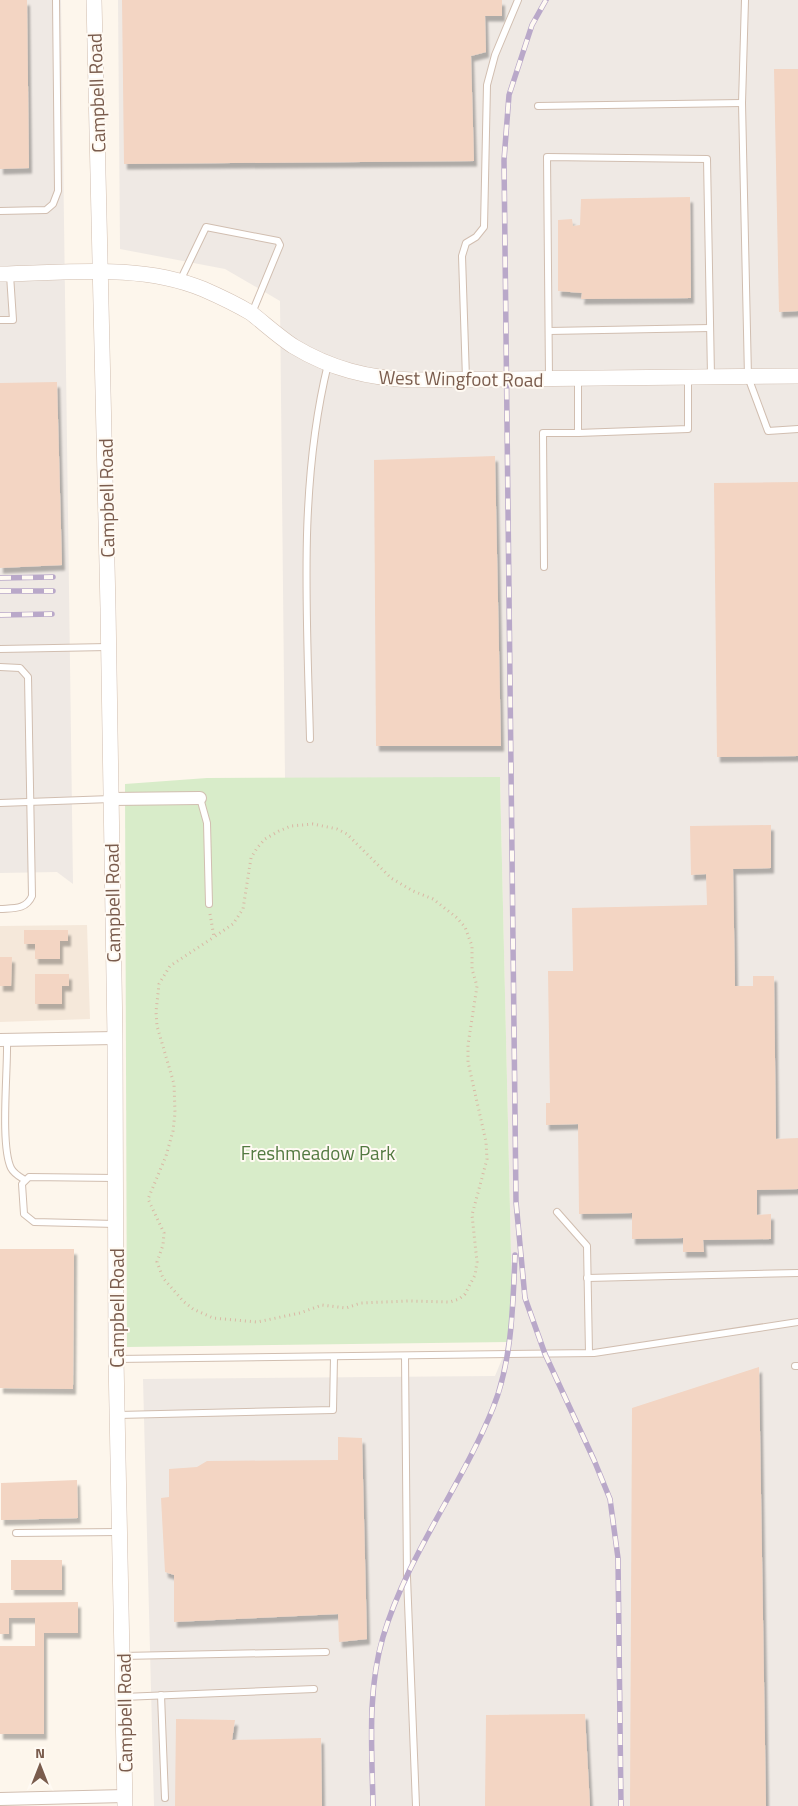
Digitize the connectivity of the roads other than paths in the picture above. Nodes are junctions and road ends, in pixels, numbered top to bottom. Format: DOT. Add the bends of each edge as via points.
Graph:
graph roads {
  1 [pos="56,0"];
  2 [pos="94,0"];
  3 [pos="518,0"];
  4 [pos="745,0"];
  5 [pos="742,103"];
  6 [pos="538,106"];
  7 [pos="0,211"];
  8 [pos="101,273"];
  9 [pos="5,274"];
  10 [pos="180,281"];
  11 [pos="251,314"];
  12 [pos="0,320"];
  13 [pos="710,328"];
  14 [pos="549,332"];
  15 [pos="328,364"];
  16 [pos="798,376"];
  17 [pos="711,377"];
  18 [pos="748,377"];
  19 [pos="688,378"];
  20 [pos="466,380"];
  21 [pos="549,380"];
  22 [pos="578,380"];
  23 [pos="798,429"];
  24 [pos="578,432"];
  25 [pos="544,567"];
  26 [pos="0,648"];
  27 [pos="108,648"];
  28 [pos="0,667"];
  29 [pos="310,738"];
  30 [pos="200,798"];
  31 [pos="110,800"];
  32 [pos="0,803"];
  33 [pos="29,804"];
  34 [pos="209,904"];
  35 [pos="0,909"];
  36 [pos="115,1038"];
  37 [pos="3,1040"];
  38 [pos="115,1178"];
  39 [pos="25,1180"];
  40 [pos="557,1212"];
  41 [pos="116,1224"];
  42 [pos="798,1273"];
  43 [pos="587,1278"];
  44 [pos="798,1322"];
  45 [pos="589,1353"];
  46 [pos="405,1356"];
  47 [pos="334,1357"];
  48 [pos="116,1359"];
  49 [pos="118,1415"];
  50 [pos="120,1532"];
  51 [pos="16,1533"];
  52 [pos="326,1652"];
  53 [pos="122,1656"];
  54 [pos="314,1690"];
  55 [pos="161,1695"];
  56 [pos="123,1697"];
  57 [pos="164,1798"];
  58 [pos="0,1799"];
  59 [pos="125,1801"];
  60 [pos="416,1806"];
  1 -- 7 [label="lane" via="58,190 53,204 46,210"];
  2 -- 8 [label="street, Campbell Road"];
  3 -- 20 [label="lane" via="495,55 487,85 484,227 466,243 462,256"];
  4 -- 5 [label="lane"];
  5 -- 6 [label="lane"];
  5 -- 18 [label="lane"];
  8 -- 9 [label="street, West Wingfoot Road"];
  8 -- 10 [label="street, West Wingfoot Road" via="139,273"];
  8 -- 27 [label="street, Campbell Road"];
  9 -- 12 [label="lane" via="13,320"];
  10 -- 11 [label="street, West Wingfoot Road" via="210,292"];
  10 -- 11 [label="lane" via="206,227 278,241 280,245"];
  11 -- 15 [label="street, West Wingfoot Road" via="291,344"];
  13 -- 14 [label="lane"];
  13 -- 14 [label="lane" via="707,159 547,157"];
  13 -- 17 [label="lane"];
  14 -- 21 [label="lane"];
  15 -- 20 [label="street, West Wingfoot Road" via="366,376 389,379"];
  15 -- 29 [label="lane" via="316,410 306,544"];
  16 -- 18 [label="street, West Wingfoot Road"];
  17 -- 18 [label="street, West Wingfoot Road"];
  17 -- 19 [label="street, West Wingfoot Road"];
  18 -- 23 [label="lane" via="768,431"];
  19 -- 22 [label="street, West Wingfoot Road"];
  19 -- 24 [label="lane" via="688,429"];
  20 -- 21 [label="street, West Wingfoot Road"];
  21 -- 22 [label="street, West Wingfoot Road"];
  22 -- 24 [label="lane"];
  24 -- 25 [label="lane" via="544,433"];
  26 -- 27 [label="lane"];
  27 -- 31 [label="street, Campbell Road"];
  28 -- 33 [label="lane" via="20,668 28,677"];
  30 -- 31 [label="street"];
  30 -- 34 [label="lane" via="207,823"];
  31 -- 33 [label="lane"];
  31 -- 36 [label="street, Campbell Road"];
  32 -- 33 [label="lane"];
  33 -- 35 [label="lane" via="32,896 21,907"];
  36 -- 37 [label="street"];
  36 -- 38 [label="street, Campbell Road"];
  37 -- 39 [label="lane" via="7,1159 11,1170"];
  38 -- 39 [label="lane" via="29,1177"];
  38 -- 41 [label="street, Campbell Road"];
  39 -- 41 [label="lane" via="22,1184 22,1207 28,1219 34,1222"];
  40 -- 43 [label="lane" via="587,1246"];
  41 -- 48 [label="street, Campbell Road"];
  42 -- 43 [label="lane"];
  43 -- 45 [label="lane"];
  44 -- 45 [label="lane"];
  45 -- 46 [label="lane"];
  46 -- 47 [label="lane"];
  46 -- 60 [label="lane" via="407,1577"];
  47 -- 48 [label="lane"];
  47 -- 49 [label="lane" via="333,1410"];
  48 -- 49 [label="street, Campbell Road"];
  49 -- 50 [label="street, Campbell Road"];
  50 -- 51 [label="lane"];
  50 -- 53 [label="street, Campbell Road"];
  52 -- 53 [label="lane"];
  53 -- 56 [label="street, Campbell Road"];
  54 -- 55 [label="lane"];
  55 -- 56 [label="lane"];
  55 -- 57 [label="lane"];
  56 -- 59 [label="street, Campbell Road"];
  58 -- 59 [label="street"];
}
